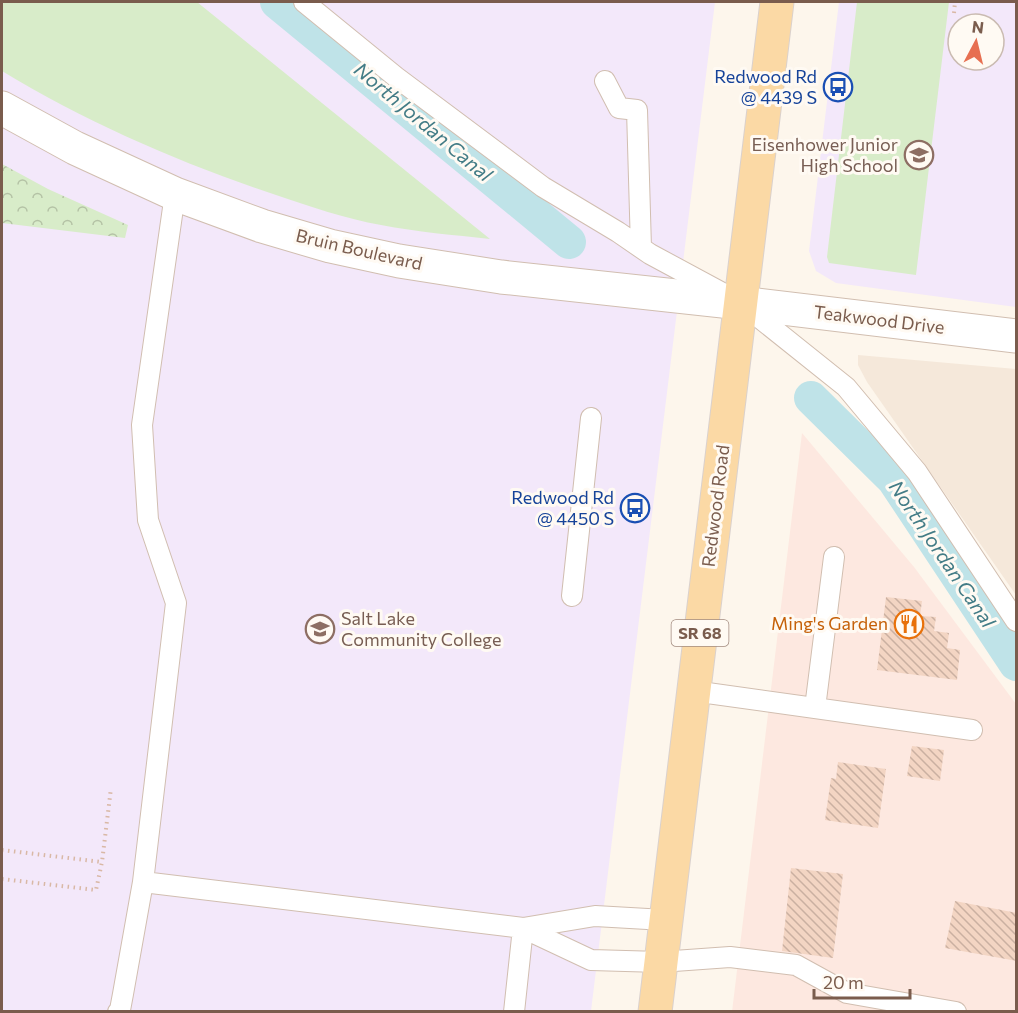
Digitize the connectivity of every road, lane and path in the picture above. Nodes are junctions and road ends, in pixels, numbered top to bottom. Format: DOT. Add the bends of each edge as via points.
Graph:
graph roads {
  1 [pos="304,2"];
  2 [pos="777,2"];
  3 [pos="605,81"];
  4 [pos="2,108"];
  5 [pos="175,194"];
  6 [pos="642,248"];
  7 [pos="741,303"];
  8 [pos="1017,336"];
  9 [pos="591,418"];
  10 [pos="834,557"];
  11 [pos="572,596"];
  12 [pos="1017,621"];
  13 [pos="693,691"];
  14 [pos="815,708"];
  15 [pos="972,730"];
  16 [pos="111,788"];
  17 [pos="2,850"];
  18 [pos="102,862"];
  19 [pos="2,879"];
  20 [pos="143,882"];
  21 [pos="665,920"];
  22 [pos="523,928"];
  23 [pos="660,962"];
  24 [pos="118,1011"];
  25 [pos="514,1011"];
  26 [pos="655,1011"];
  27 [pos="956,1011"];
  1 -- 6 [label="lane" via="543,187"];
  2 -- 7 [label="main road, Redwood Road / SR 68"];
  3 -- 6 [label="lane" via="619,108 637,110"];
  4 -- 5 [label="street, Bruin Boulevard" via="75,148"];
  5 -- 7 [label="street, Bruin Boulevard" via="261,226 399,261 501,277"];
  5 -- 20 [label="lane" via="142,425 148,520 176,603"];
  6 -- 7 [label="lane"];
  7 -- 8 [label="street, Teakwood Drive"];
  7 -- 12 [label="lane" via="846,387 917,472"];
  7 -- 13 [label="main road, Redwood Road / SR 68"];
  9 -- 11 [label="lane"];
  10 -- 14 [label="lane"];
  13 -- 14 [label="lane"];
  13 -- 21 [label="main road, Redwood Road / SR 68"];
  14 -- 15 [label="lane"];
  16 -- 18 [label="path"];
  17 -- 18 [label="path"];
  18 -- 19 [label="path" via="96,890"];
  20 -- 22 [label="lane"];
  20 -- 24 [label="lane"];
  21 -- 22 [label="lane" via="595,916"];
  21 -- 23 [label="main road, Redwood Road / SR 68"];
  22 -- 23 [label="lane" via="591,960"];
  22 -- 25 [label="lane"];
  23 -- 26 [label="main road, Redwood Road / SR 68"];
  23 -- 27 [label="lane" via="730,957 796,966 847,993"];
}
